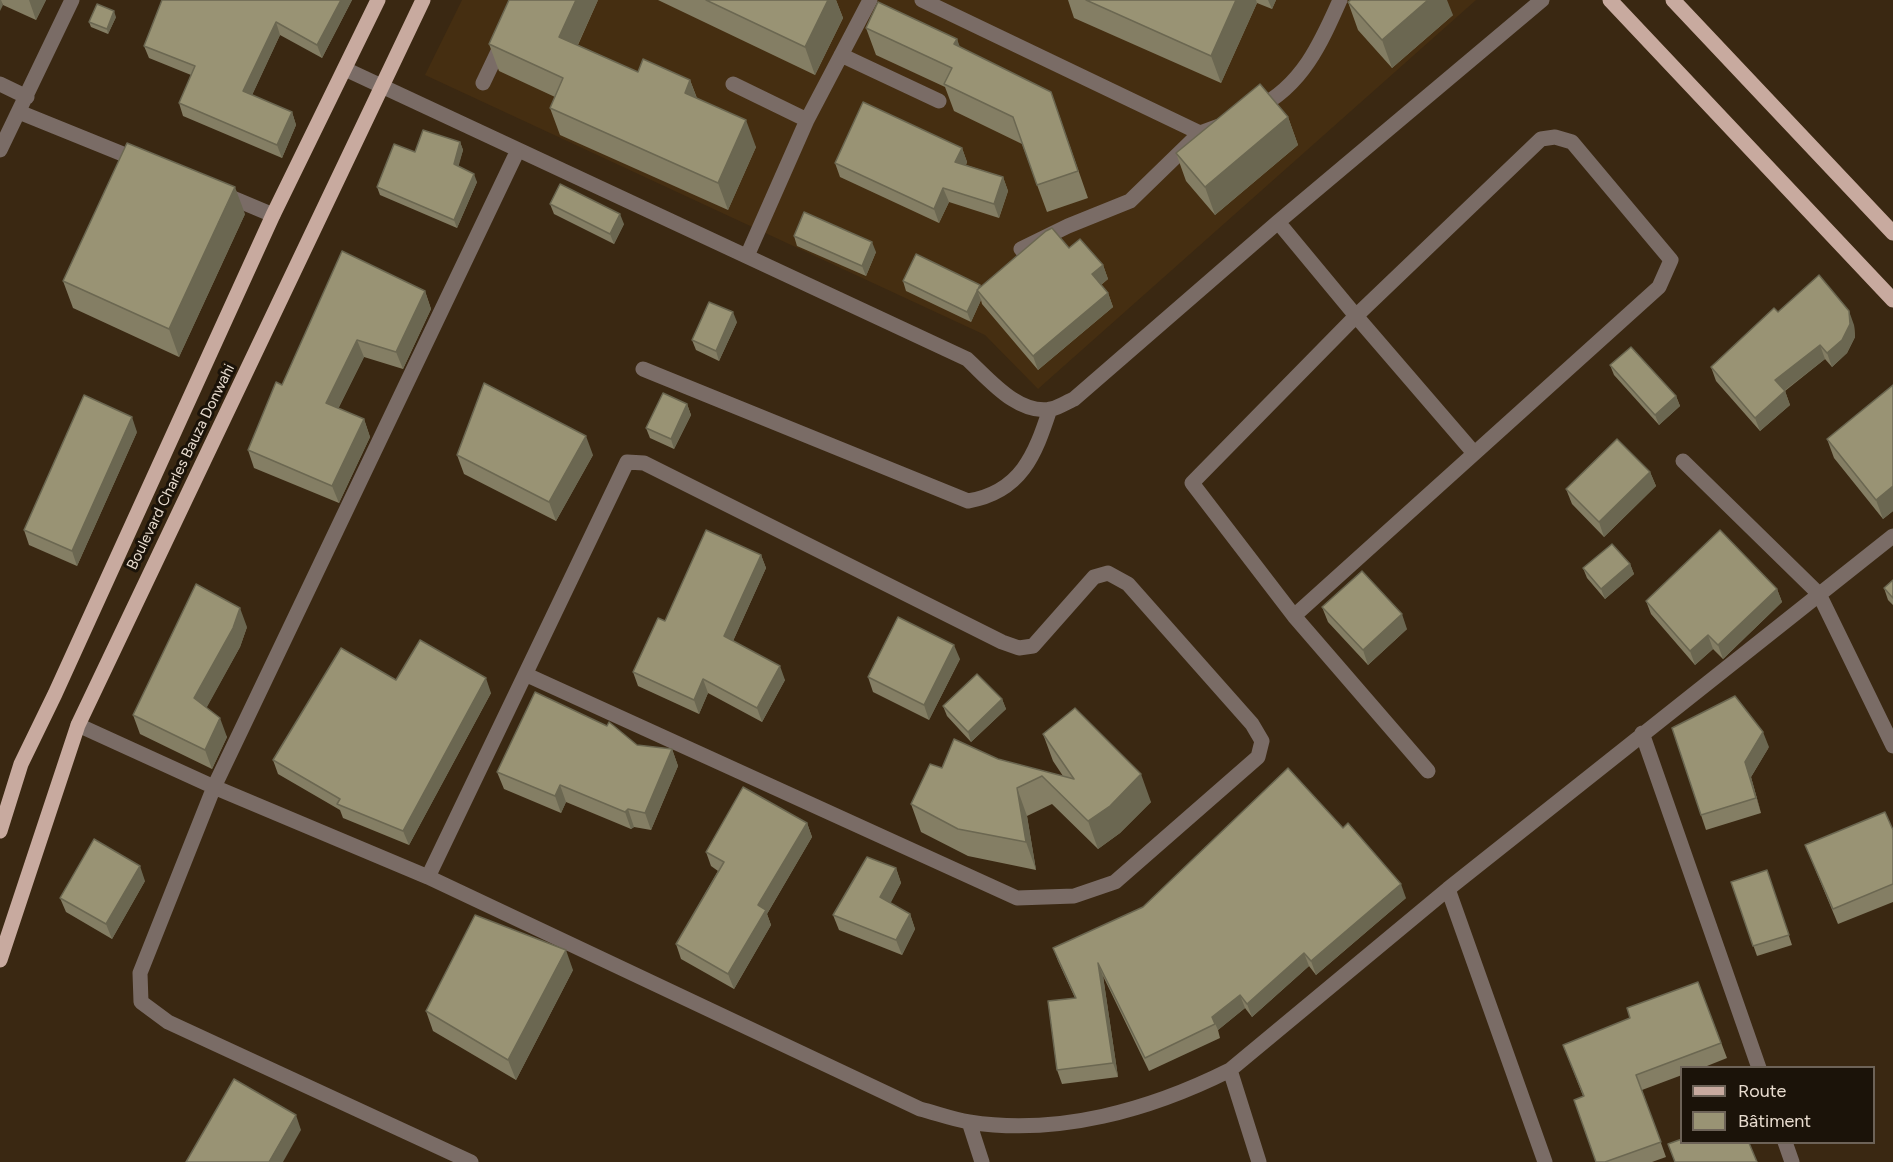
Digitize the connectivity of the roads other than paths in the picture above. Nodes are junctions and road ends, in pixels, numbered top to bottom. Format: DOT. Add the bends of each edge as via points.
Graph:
graph roads {
  1 [pos="72,0"];
  2 [pos="378,0"];
  3 [pos="423,0"];
  4 [pos="870,0"];
  5 [pos="922,0"];
  6 [pos="1340,0"];
  7 [pos="1542,0"];
  8 [pos="1610,0"];
  9 [pos="1673,0"];
  10 [pos="508,31"];
  11 [pos="841,55"];
  12 [pos="345,69"];
  13 [pos="483,83"];
  14 [pos="0,84"];
  15 [pos="733,84"];
  16 [pos="382,87"];
  17 [pos="27,97"];
  18 [pos="939,101"];
  19 [pos="19,112"];
  20 [pos="807,120"];
  21 [pos="1200,133"];
  22 [pos="0,150"];
  23 [pos="517,152"];
  24 [pos="152,166"];
  25 [pos="207,188"];
  26 [pos="273,215"];
  27 [pos="1278,222"];
  28 [pos="1893,233"];
  29 [pos="1021,249"];
  30 [pos="747,256"];
  31 [pos="1893,300"];
  32 [pos="1356,316"];
  33 [pos="644,369"];
  34 [pos="1050,409"];
  35 [pos="1474,453"];
  36 [pos="1683,461"];
  37 [pos="1893,536"];
  38 [pos="1819,594"];
  39 [pos="1294,616"];
  40 [pos="527,675"];
  41 [pos="78,725"];
  42 [pos="1642,734"];
  43 [pos="1893,746"];
  44 [pos="1428,771"];
  45 [pos="214,788"];
  46 [pos="0,831"];
  47 [pos="428,877"];
  48 [pos="1448,889"];
  49 [pos="0,960"];
  50 [pos="1758,1066"];
  51 [pos="1230,1070"];
  52 [pos="969,1122"];
  53 [pos="1785,1144"];
  54 [pos="471,1162"];
  55 [pos="982,1162"];
  56 [pos="1259,1162"];
  57 [pos="1545,1162"];
  58 [pos="1792,1162"];
  1 -- 17 [label="street"];
  2 -- 12 [label="main road, Boulevard Charles Bauza Donwahi"];
  3 -- 16 [label="main road, Boulevard Charles Bauza Donwahi"];
  4 -- 11 [label="street"];
  5 -- 21 [label="street"];
  6 -- 21 [label="street" via="1300,75 1274,99"];
  7 -- 27 [label="street"];
  8 -- 31 [label="main road"];
  9 -- 28 [label="main road"];
  10 -- 13 [label="street"];
  11 -- 18 [label="street"];
  11 -- 20 [label="street"];
  12 -- 16 [label="street"];
  12 -- 26 [label="main road, Boulevard Charles Bauza Donwahi"];
  14 -- 17 [label="street"];
  15 -- 20 [label="street"];
  16 -- 23 [label="street"];
  16 -- 41 [label="main road, Boulevard Charles Bauza Donwahi"];
  17 -- 19 [label="street"];
  19 -- 22 [label="street"];
  19 -- 24 [label="street"];
  20 -- 30 [label="street"];
  21 -- 29 [label="street" via="1130,201"];
  23 -- 30 [label="street"];
  23 -- 45 [label="street"];
  25 -- 26 [label="street"];
  26 -- 46 [label="main road, Boulevard Charles Bauza Donwahi" via="21,764"];
  27 -- 32 [label="street"];
  27 -- 34 [label="street" via="1074,399"];
  30 -- 34 [label="street" via="967,359 1007,396 1028,406"];
  32 -- 35 [label="street"];
  32 -- 35 [label="street" via="1540,139 1555,137 1572,142 1671,260 1659,287"];
  32 -- 39 [label="street" via="1192,483"];
  33 -- 34 [label="street" via="968,501 982,498 1017,477 1038,446"];
  35 -- 39 [label="street"];
  36 -- 38 [label="street"];
  37 -- 38 [label="street"];
  38 -- 42 [label="street"];
  38 -- 43 [label="street"];
  39 -- 44 [label="street"];
  40 -- 40 [label="street" via="1017,898 1074,896 1115,882 1258,757 1262,741 1252,724 1128,584 1108,573 1094,576 1033,646 1019,648 644,463 627,462"];
  40 -- 47 [label="street"];
  41 -- 45 [label="street"];
  41 -- 49 [label="main road, Boulevard Charles Bauza Donwahi"];
  42 -- 48 [label="street"];
  42 -- 50 [label="street"];
  45 -- 47 [label="street"];
  45 -- 54 [label="street" via="140,972 141,1002 168,1022"];
  47 -- 52 [label="street" via="920,1109"];
  48 -- 51 [label="street"];
  48 -- 57 [label="street"];
  51 -- 52 [label="street" via="1188,1091 1069,1124"];
  51 -- 56 [label="street"];
  52 -- 55 [label="street"];
  53 -- 58 [label="street"];
}
